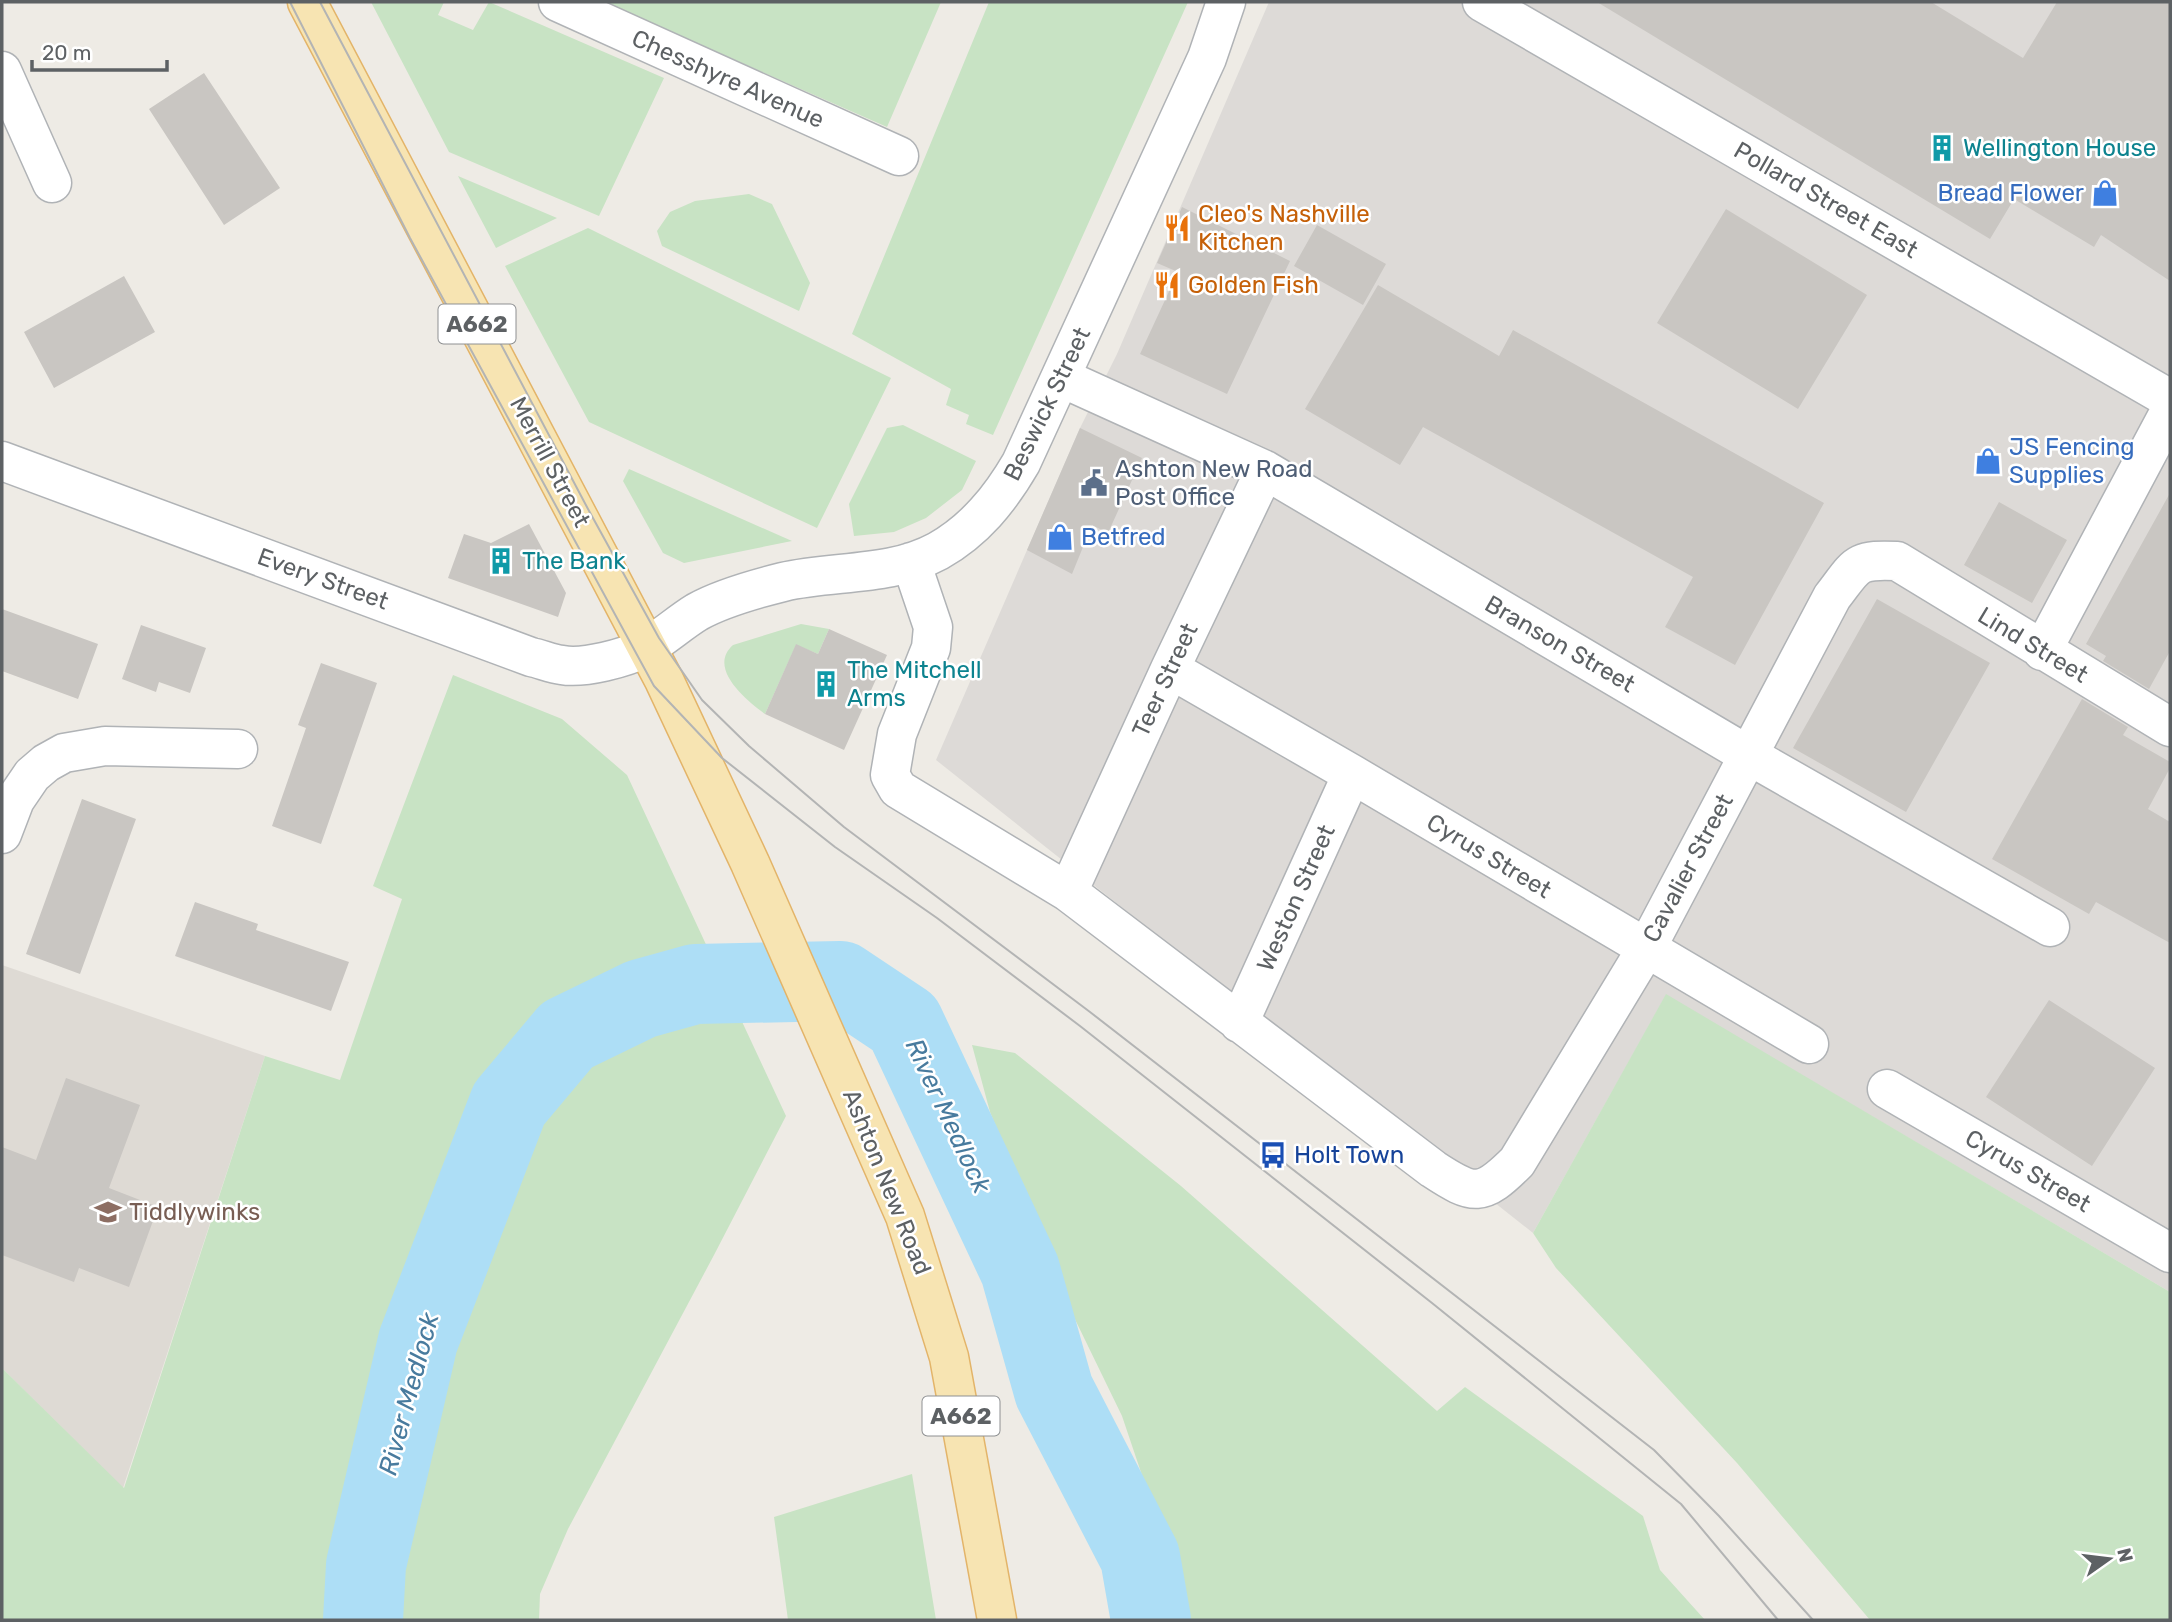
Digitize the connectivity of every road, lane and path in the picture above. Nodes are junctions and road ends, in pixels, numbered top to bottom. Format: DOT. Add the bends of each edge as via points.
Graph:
graph roads {
  1 [pos="306,2"];
  2 [pos="558,2"];
  3 [pos="1226,2"];
  4 [pos="1482,2"];
  5 [pos="2,71"];
  6 [pos="899,156"];
  7 [pos="52,183"];
  8 [pos="1062,377"];
  9 [pos="2170,399"];
  10 [pos="2170,411"];
  11 [pos="2,461"];
  12 [pos="1265,471"];
  13 [pos="1897,561"];
  14 [pos="911,562"];
  15 [pos="647,647"];
  16 [pos="2042,651"];
  17 [pos="1170,669"];
  18 [pos="2170,727"];
  19 [pos="238,749"];
  20 [pos="1748,755"];
  21 [pos="1352,774"];
  22 [pos="2,834"];
  23 [pos="1068,891"];
  24 [pos="2050,928"];
  25 [pos="1646,949"];
  26 [pos="1239,1023"];
  27 [pos="825,1034"];
  28 [pos="1808,1044"];
  29 [pos="1886,1089"];
  30 [pos="2170,1253"];
  31 [pos="997,1620"];
  1 -- 15 [label="main road, Merrill Street / A662"];
  2 -- 6 [label="street, Chesshyre Avenue"];
  3 -- 8 [label="street, Beswick Street" via="1207,58"];
  4 -- 9 [label="street, Pollard Street East"];
  5 -- 7 [label="street"];
  8 -- 12 [label="street, Branson Street"];
  8 -- 14 [label="street, Beswick Street" via="1002,494 956,540"];
  10 -- 16 [label="street"];
  11 -- 15 [label="street, Every Street" via="553,663 603,662"];
  12 -- 17 [label="street, Teer Street"];
  12 -- 20 [label="street, Branson Street"];
  13 -- 16 [label="street, Lind Street"];
  13 -- 20 [label="street, Cavalier Street" via="1857,564 1832,597"];
  14 -- 15 [label="street, Beswick Street" via="783,582 734,597 699,612"];
  14 -- 23 [label="street" via="933,627 932,648 897,734 890,775 898,789 915,801"];
  15 -- 27 [label="main road, Merrill Street / A662"];
  16 -- 18 [label="street, Lind Street"];
  17 -- 21 [label="street, Cyrus Street"];
  17 -- 23 [label="street, Teer Street"];
  19 -- 22 [label="street" via="105,746 64,753 32,775 15,800"];
  20 -- 24 [label="street, Branson Street"];
  20 -- 25 [label="street, Cavalier Street"];
  21 -- 25 [label="street, Cyrus Street"];
  21 -- 26 [label="street, Weston Street"];
  23 -- 26 [label="street"];
  25 -- 26 [label="street, Cavalier Street" via="1517,1162 1495,1184 1478,1190 1459,1186 1433,1170"];
  25 -- 28 [label="street, Cyrus Street"];
  27 -- 31 [label="main road, Ashton New Road / A662" via="905,1216 942,1332"];
  29 -- 30 [label="street, Cyrus Street"];
}
